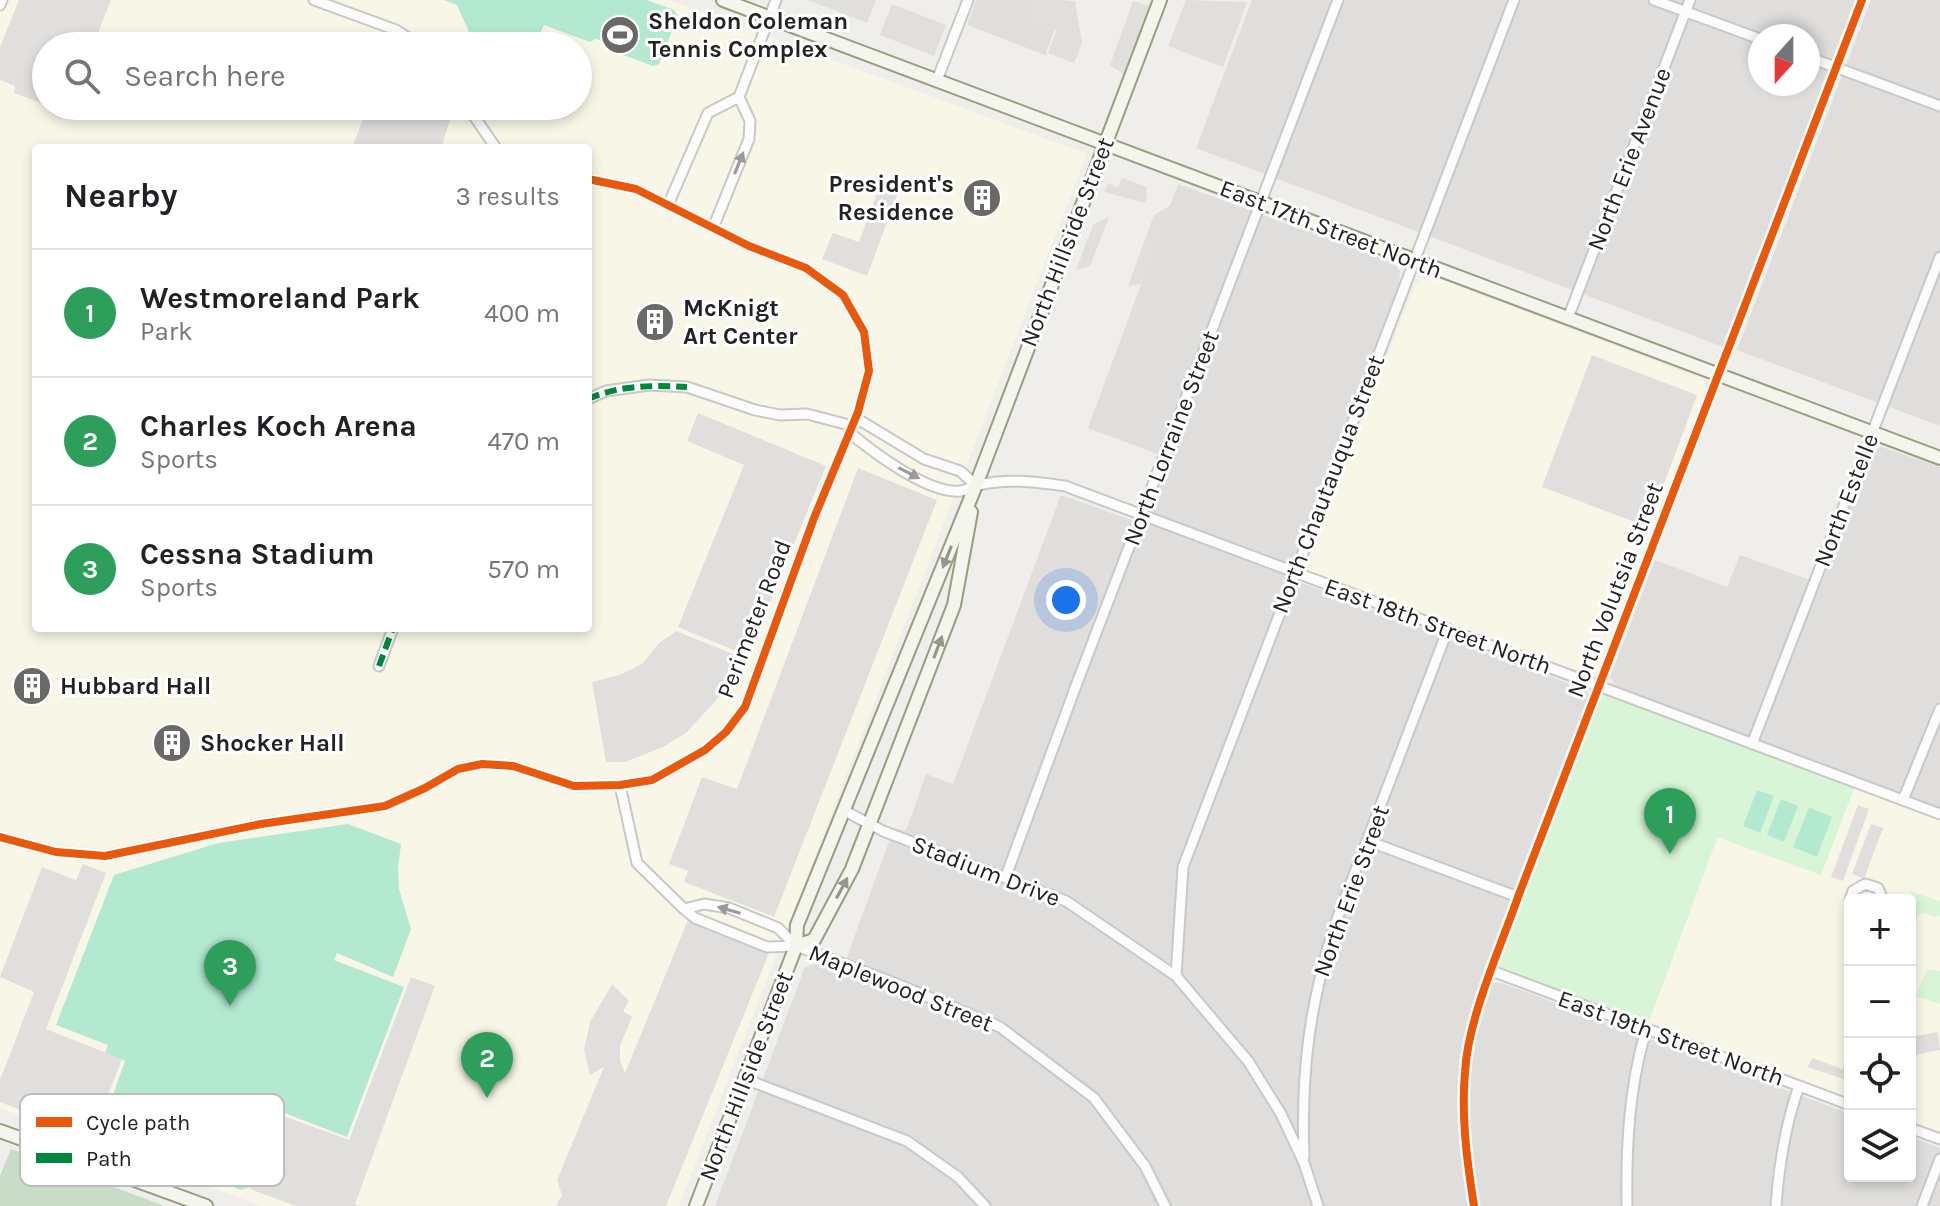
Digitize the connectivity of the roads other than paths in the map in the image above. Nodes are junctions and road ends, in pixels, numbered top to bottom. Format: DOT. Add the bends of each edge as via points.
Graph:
graph roads {
  1 [pos="314,0"];
  2 [pos="723,0"];
  3 [pos="776,0"];
  4 [pos="968,0"];
  5 [pos="1160,0"];
  6 [pos="1338,0"];
  7 [pos="1514,0"];
  8 [pos="1654,0"];
  9 [pos="1690,0"];
  10 [pos="1862,0"];
  11 [pos="1686,12"];
  12 [pos="770,18"];
  13 [pos="399,32"];
  14 [pos="1748,35"];
  15 [pos="1820,61"];
  16 [pos="1835,67"];
  17 [pos="937,80"];
  18 [pos="739,97"];
  19 [pos="1940,106"];
  20 [pos="477,120"];
  21 [pos="1104,143"];
  22 [pos="493,144"];
  23 [pos="592,180"];
  24 [pos="1261,202"];
  25 [pos="668,205"];
  26 [pos="713,228"];
  27 [pos="1940,257"];
  28 [pos="1414,260"];
  29 [pos="1568,318"];
  30 [pos="1719,375"];
  31 [pos="592,397"];
  32 [pos="853,425"];
  33 [pos="1872,432"];
  34 [pos="1940,458"];
  35 [pos="976,485"];
  36 [pos="1142,515"];
  37 [pos="1294,572"];
  38 [pos="1448,629"];
  39 [pos="392,632"];
  40 [pos="379,666"];
  41 [pos="1599,686"];
  42 [pos="1940,709"];
  43 [pos="1752,744"];
  44 [pos="620,785"];
  45 [pos="1903,800"];
  46 [pos="843,810"];
  47 [pos="1940,814"];
  48 [pos="869,824"];
  49 [pos="0,837"];
  50 [pos="1368,841"];
  51 [pos="1006,876"];
  52 [pos="1852,894"];
  53 [pos="1880,894"];
  54 [pos="1518,897"];
  55 [pos="684,909"];
  56 [pos="796,946"];
  57 [pos="1492,971"];
  58 [pos="1176,976"];
  59 [pos="1646,1030"];
  60 [pos="745,1079"];
  61 [pos="1799,1086"];
  62 [pos="1844,1103"];
  63 [pos="1916,1130"];
  64 [pos="0,1131"];
  65 [pos="20,1138"];
  66 [pos="1940,1139"];
  67 [pos="1940,1159"];
  68 [pos="1304,1163"];
  69 [pos="151,1186"];
  70 [pos="206,1206"];
  71 [pos="696,1206"];
  72 [pos="985,1206"];
  73 [pos="1165,1206"];
  74 [pos="1318,1206"];
  75 [pos="1474,1206"];
  76 [pos="1627,1206"];
  77 [pos="1776,1206"];
  78 [pos="1922,1206"];
  1 -- 13 [label="street"];
  2 -- 12 [label="main road, East 17th Street North"];
  3 -- 12 [label="street"];
  4 -- 17 [label="street"];
  5 -- 21 [label="main road, North Hillside Street"];
  6 -- 24 [label="street, North Lorraine Street"];
  7 -- 28 [label="street, North Chautauqua Street"];
  8 -- 11 [label="street"];
  9 -- 11 [label="street, North Erie Avenue"];
  10 -- 16 [label="street, North Volutsia Street"];
  11 -- 14 [label="street"];
  11 -- 29 [label="street, North Erie Avenue"];
  12 -- 17 [label="main road, East 17th Street North"];
  12 -- 18 [label="street"];
  15 -- 16 [label="street"];
  16 -- 19 [label="street"];
  16 -- 30 [label="street, North Volutsia Street"];
  17 -- 21 [label="main road, East 17th Street North"];
  18 -- 25 [label="street" via="708,113"];
  26 -- 18 [label="street, one-way" via="749,139 750,121"];
  20 -- 22 [label="street"];
  21 -- 24 [label="main road, East 17th Street North"];
  21 -- 35 [label="main road, North Hillside Street"];
  23 -- 25 [label="street, Perimeter Road" via="636,189"];
  24 -- 28 [label="main road, East 17th Street North"];
  24 -- 36 [label="street, North Lorraine Street"];
  25 -- 26 [label="street, Perimeter Road"];
  26 -- 32 [label="street, Perimeter Road" via="806,268 843,295 864,332 869,371"];
  27 -- 33 [label="street, North Estelle"];
  28 -- 29 [label="main road, East 17th Street North"];
  28 -- 37 [label="street, North Chautauqua Street"];
  29 -- 30 [label="main road, East 17th Street North"];
  30 -- 33 [label="main road, East 17th Street North"];
  30 -- 41 [label="street, North Volutsia Street"];
  31 -- 32 [label="street" via="649,385 687,387 755,410"];
  32 -- 35 [label="street" via="960,471"];
  32 -- 35 [label="street, East 18th Street North, one-way" via="881,459 932,485 959,491"];
  32 -- 44 [label="street, Perimeter Road" via="745,707 705,750 652,780"];
  33 -- 34 [label="main road, East 17th Street North"];
  33 -- 43 [label="street, North Estelle"];
  35 -- 36 [label="street, East 18th Street North" via="1020,480 1065,486"];
  35 -- 46 [label="main road, North Hillside Street, one-way"];
  48 -- 35 [label="main road, North Hillside Street, one-way" via="954,605"];
  36 -- 37 [label="street, East 18th Street North"];
  36 -- 51 [label="street, North Lorraine Street"];
  37 -- 38 [label="street, East 18th Street North"];
  37 -- 58 [label="street, North Chautauqua Street" via="1183,867"];
  38 -- 41 [label="street, East 18th Street North"];
  38 -- 50 [label="street, North Erie Street"];
  39 -- 40 [label="street"];
  41 -- 43 [label="street, East 18th Street North"];
  41 -- 54 [label="street, North Volutsia Street"];
  42 -- 45 [label="street"];
  43 -- 45 [label="street, East 18th Street North"];
  44 -- 49 [label="street, Perimeter Road" via="574,786 513,766 482,764 458,769 385,806 261,824 105,856 56,852"];
  44 -- 55 [label="street" via="637,863"];
  45 -- 47 [label="street, East 18th Street North"];
  46 -- 48 [label="street, Stadium Drive"];
  46 -- 56 [label="main road, North Hillside Street" via="797,925"];
  48 -- 51 [label="street, Stadium Drive"];
  56 -- 48 [label="main road, North Hillside Street, one-way" via="814,940"];
  50 -- 54 [label="street"];
  50 -- 68 [label="street, North Erie Street" via="1319,975 1307,1036"];
  51 -- 58 [label="street, Stadium Drive" via="1066,901"];
  52 -- 53 [label="street" via="1865,884"];
  54 -- 57 [label="street, North Volutsia Street"];
  55 -- 56 [label="street" via="767,947"];
  56 -- 55 [label="street, one-way" via="778,928 729,908 704,904"];
  56 -- 60 [label="main road, North Hillside Street"];
  56 -- 73 [label="street, Maplewood Street" via="1000,1027 1094,1098 1145,1166"];
  57 -- 59 [label="street, East 19th Street North"];
  57 -- 75 [label="street, North Volutsia Street" via="1465,1070 1464,1140"];
  58 -- 68 [label="street, Stadium Drive" via="1248,1061"];
  59 -- 61 [label="street, East 19th Street North"];
  59 -- 76 [label="street" via="1630,1104"];
  60 -- 71 [label="main road, North Hillside Street"];
  60 -- 72 [label="street" via="907,1141 958,1177"];
  61 -- 62 [label="street, East 19th Street North"];
  61 -- 77 [label="street" via="1787,1119"];
  63 -- 66 [label="street"];
  64 -- 65 [label="main road"];
  67 -- 78 [label="street"];
  68 -- 74 [label="street, Stadium Drive"];
  69 -- 70 [label="main road"];
}
